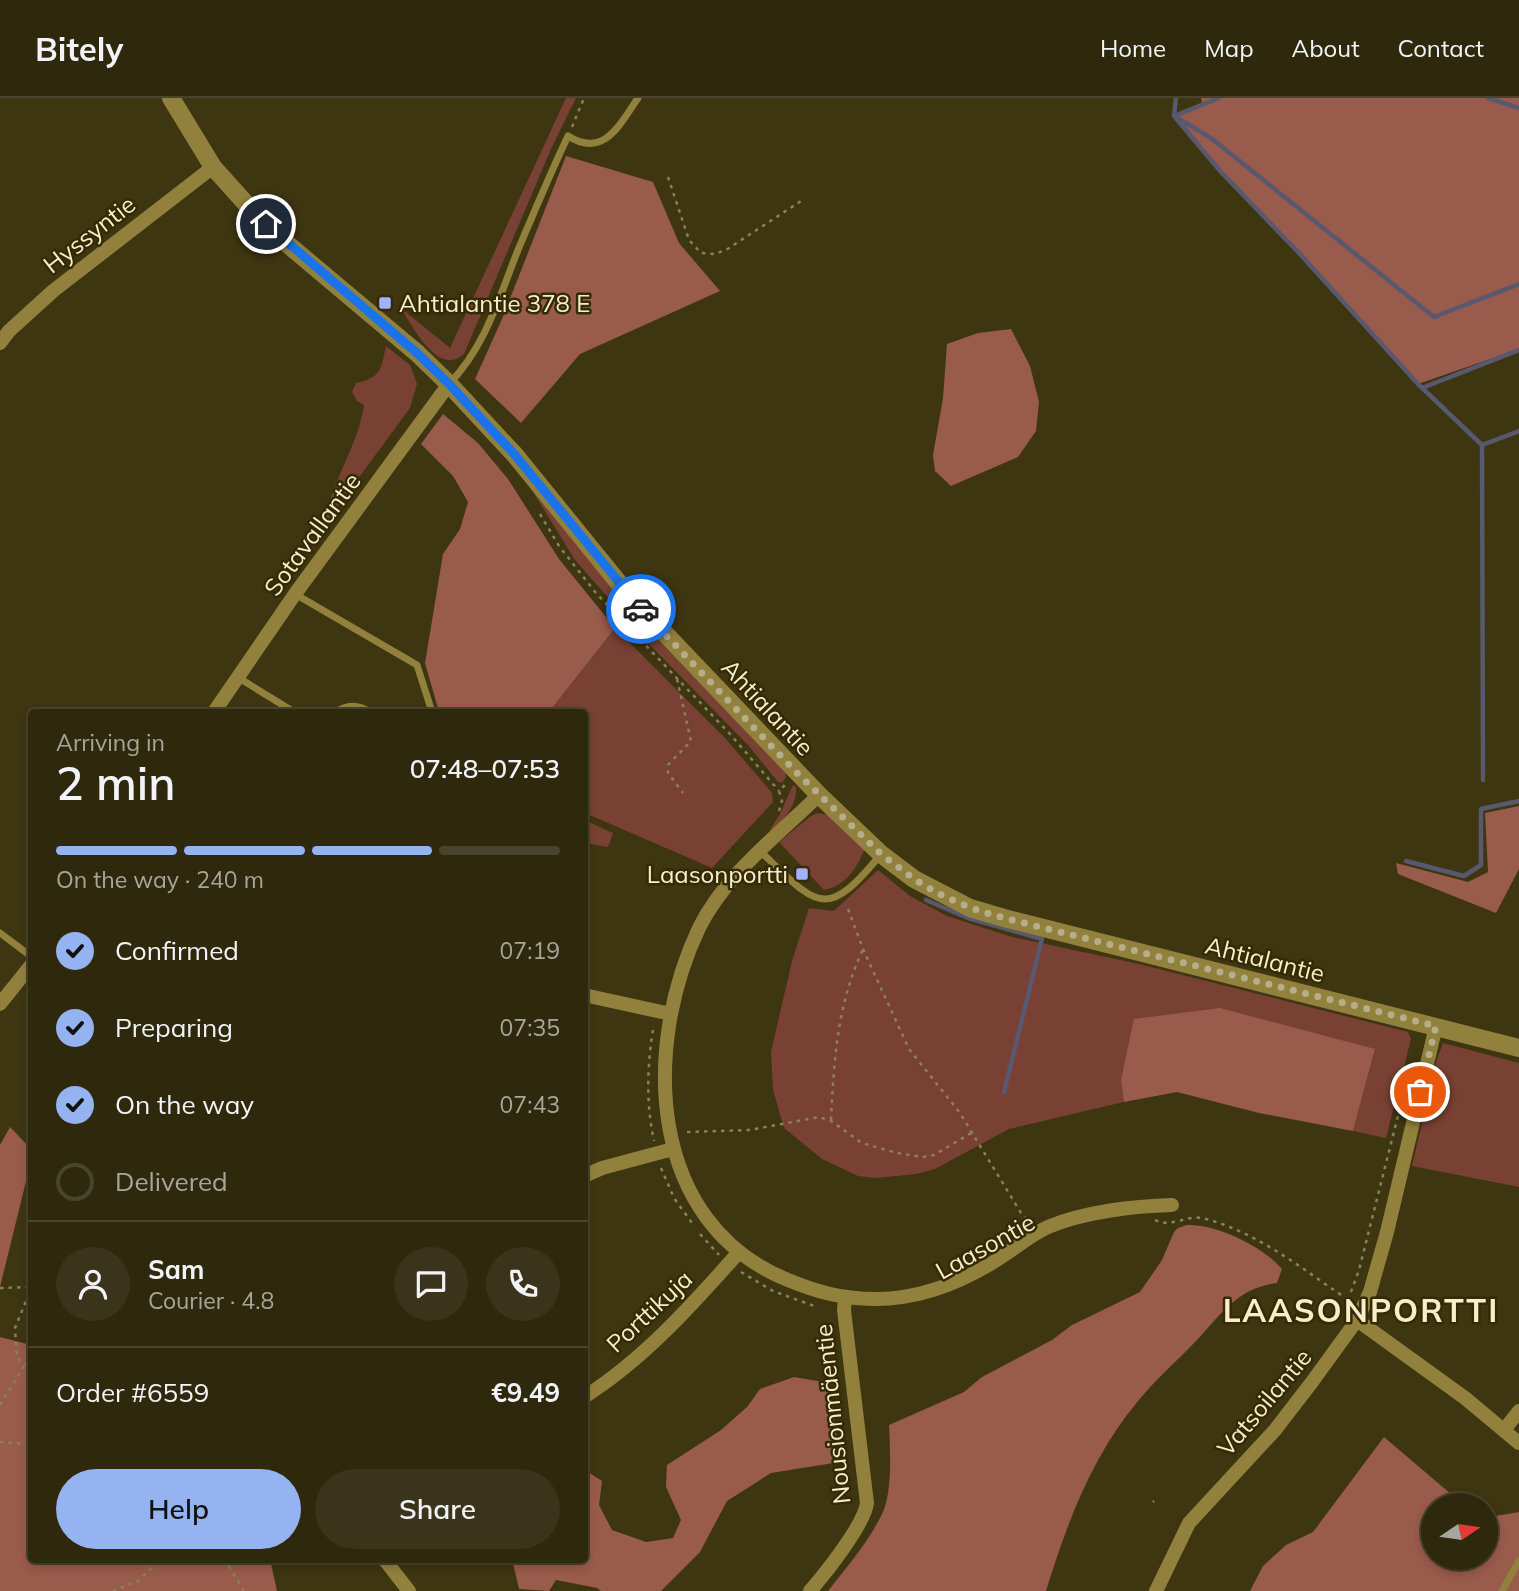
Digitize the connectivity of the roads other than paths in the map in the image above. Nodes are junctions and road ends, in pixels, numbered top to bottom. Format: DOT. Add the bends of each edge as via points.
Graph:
graph roads {
  1 [pos="171,98"];
  2 [pos="638,98"];
  3 [pos="213,167"];
  4 [pos="0,343"];
  5 [pos="449,384"];
  6 [pos="295,594"];
  7 [pos="239,678"];
  8 [pos="216,709"];
  9 [pos="289,709"];
  10 [pos="342,709"];
  11 [pos="364,709"];
  12 [pos="431,709"];
  13 [pos="819,795"];
  14 [pos="761,852"];
  15 [pos="881,854"];
  16 [pos="0,933"];
  17 [pos="28,954"];
  18 [pos="28,969"];
  19 [pos="588,996"];
  20 [pos="0,1004"];
  21 [pos="663,1012"];
  22 [pos="1436,1026"];
  23 [pos="1519,1048"];
  24 [pos="673,1149"];
  25 [pos="588,1174"];
  26 [pos="1172,1205"];
  27 [pos="734,1257"];
  28 [pos="845,1304"];
  29 [pos="1357,1320"];
  30 [pos="588,1394"];
  31 [pos="1519,1411"];
  32 [pos="1504,1430"];
  33 [pos="1519,1443"];
  34 [pos="1519,1562"];
  35 [pos="387,1563"];
  36 [pos="409,1591"];
  37 [pos="810,1591"];
  38 [pos="1156,1591"];
  39 [pos="1502,1591"];
  1 -- 3 [label="street, Ahtialantie"];
  2 -- 5 [label="lane" via="601,142 589,145 568,136 485,332 468,363"];
  3 -- 4 [label="street, Hyssyntie" via="53,291"];
  3 -- 5 [label="street, Ahtialantie" via="285,242"];
  5 -- 6 [label="street, Sotavallantie"];
  5 -- 13 [label="street, Ahtialantie" via="515,455 631,598"];
  6 -- 7 [label="street, Sotavallantie"];
  6 -- 12 [label="lane" via="417,665"];
  7 -- 8 [label="street, Sotavallantie"];
  7 -- 9 [label="lane"];
  10 -- 11 [label="lane"];
  13 -- 14 [label="street, Laasontie"];
  13 -- 15 [label="street, Ahtialantie"];
  14 -- 15 [label="lane" via="803,892 820,900 842,895"];
  14 -- 21 [label="street, Laasontie" via="713,904"];
  15 -- 22 [label="street, Ahtialantie" via="937,893 971,908"];
  16 -- 17 [label="lane"];
  18 -- 20 [label="street"];
  19 -- 21 [label="street"];
  21 -- 24 [label="street, Laasontie" via="665,1107"];
  22 -- 23 [label="street, Ahtialantie"];
  22 -- 29 [label="street, Vatsoilantie" via="1387,1232"];
  24 -- 25 [label="street"];
  24 -- 27 [label="street, Laasontie" via="688,1189"];
  26 -- 28 [label="street, Laasontie" via="1136,1206 1066,1221 941,1288"];
  27 -- 28 [label="street, Laasontie"];
  27 -- 30 [label="street, Porttikuja" via="687,1311"];
  28 -- 37 [label="street, Nousionmäentie" via="866,1509"];
  29 -- 32 [label="street"];
  29 -- 38 [label="street, Vatsoilantie" via="1275,1430 1189,1523"];
  31 -- 32 [label="street"];
  32 -- 33 [label="street"];
  34 -- 39 [label="lane"];
  35 -- 36 [label="street"];
}
